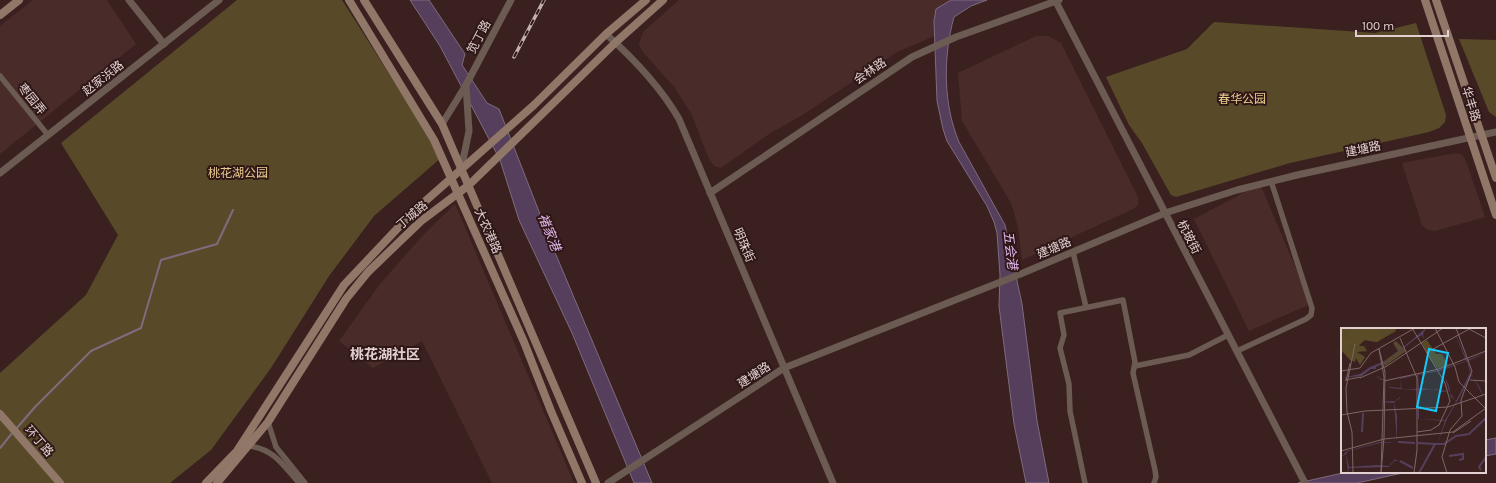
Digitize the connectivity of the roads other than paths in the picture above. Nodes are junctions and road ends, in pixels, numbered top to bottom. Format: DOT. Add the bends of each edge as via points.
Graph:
graph roads {
  1 [pos="19,0"];
  2 [pos="129,0"];
  3 [pos="219,0"];
  4 [pos="349,0"];
  5 [pos="364,0"];
  6 [pos="511,0"];
  7 [pos="646,0"];
  8 [pos="663,0"];
  9 [pos="1057,0"];
  10 [pos="1425,0"];
  11 [pos="1436,0"];
  12 [pos="0,15"];
  13 [pos="606,34"];
  14 [pos="616,42"];
  15 [pos="164,44"];
  16 [pos="0,76"];
  17 [pos="466,85"];
  18 [pos="442,124"];
  19 [pos="1496,132"];
  20 [pos="48,135"];
  21 [pos="1482,135"];
  22 [pos="1470,137"];
  23 [pos="461,170"];
  24 [pos="0,173"];
  25 [pos="1496,178"];
  26 [pos="452,179"];
  27 [pos="1271,181"];
  28 [pos="469,185"];
  29 [pos="710,193"];
  30 [pos="458,195"];
  31 [pos="1165,213"];
  32 [pos="1496,215"];
  33 [pos="1072,252"];
  34 [pos="1086,307"];
  35 [pos="1228,335"];
  36 [pos="1236,352"];
  37 [pos="1135,366"];
  38 [pos="784,368"];
  39 [pos="3,417"];
  40 [pos="268,422"];
  41 [pos="249,446"];
  42 [pos="611,481"];
  43 [pos="60,483"];
  44 [pos="206,483"];
  45 [pos="217,483"];
  46 [pos="299,483"];
  47 [pos="305,483"];
  48 [pos="582,483"];
  49 [pos="596,483"];
  50 [pos="833,483"];
  51 [pos="1085,483"];
  52 [pos="1154,483"];
  53 [pos="1305,483"];
  1 -- 12 [label="main road"];
  2 -- 15 [label="street"];
  3 -- 15 [label="street, 赵家浜路"];
  4 -- 26 [label="main road, 大农港路" via="434,140"];
  5 -- 18 [label="main road, 大农港路"];
  6 -- 17 [label="street, 笕丁路"];
  7 -- 13 [label="main road, 丁城路"];
  8 -- 14 [label="main road, 丁城路"];
  9 -- 29 [label="street, 会林路" via="956,37 912,57"];
  9 -- 31 [label="street, 杭玻街"];
  10 -- 22 [label="main road, 华丰路"];
  11 -- 21 [label="main road, 华丰路"];
  13 -- 14 [label="street, 明珠街"];
  13 -- 23 [label="main road, 丁城路" via="534,105"];
  14 -- 28 [label="main road, 丁城路"];
  14 -- 29 [label="street, 明珠街" via="668,98"];
  15 -- 20 [label="street, 赵家浜路"];
  16 -- 20 [label="street, 枣园弄"];
  17 -- 18 [label="street, 笕丁路"];
  17 -- 23 [label="street" via="469,131"];
  18 -- 23 [label="main road, 大农港路"];
  19 -- 21 [label="street, 建塘路"];
  20 -- 24 [label="street, 赵家浜路"];
  21 -- 22 [label="street, 建塘路"];
  21 -- 25 [label="main road, 华丰路"];
  22 -- 27 [label="street, 建塘路"];
  22 -- 32 [label="main road, 华丰路"];
  23 -- 26 [label="main road, 丁城路"];
  23 -- 28 [label="main road, 大农港路"];
  26 -- 30 [label="main road, 大农港路"];
  26 -- 44 [label="main road, 丁城路" via="412,212 344,285 237,452"];
  27 -- 31 [label="street, 建塘路"];
  27 -- 36 [label="street" via="1312,308 1311,315"];
  28 -- 30 [label="main road, 丁城路"];
  28 -- 49 [label="main road, 大农港路"];
  29 -- 38 [label="street, 明珠街"];
  30 -- 40 [label="main road, 丁城路" via="421,221 368,272 346,299"];
  30 -- 48 [label="main road, 大农港路" via="524,342"];
  31 -- 33 [label="street, 建塘路"];
  31 -- 35 [label="street, 杭玻街"];
  33 -- 34 [label="street"];
  33 -- 38 [label="street, 建塘路"];
  34 -- 37 [label="street" via="1123,300"];
  34 -- 51 [label="street" via="1060,313 1064,335 1060,348 1069,384 1070,411"];
  35 -- 36 [label="street, 杭玻街"];
  35 -- 37 [label="street" via="1189,354"];
  36 -- 53 [label="street, 杭玻街"];
  37 -- 52 [label="street" via="1134,373 1155,470"];
  38 -- 42 [label="street, 建塘路"];
  38 -- 50 [label="street, 明珠街"];
  39 -- 43 [label="main road, 环丁路"];
  40 -- 41 [label="main road, 丁城路"];
  40 -- 47 [label="street" via="276,447"];
  41 -- 45 [label="main road, 丁城路"];
  41 -- 46 [label="street" via="272,453"];
}
